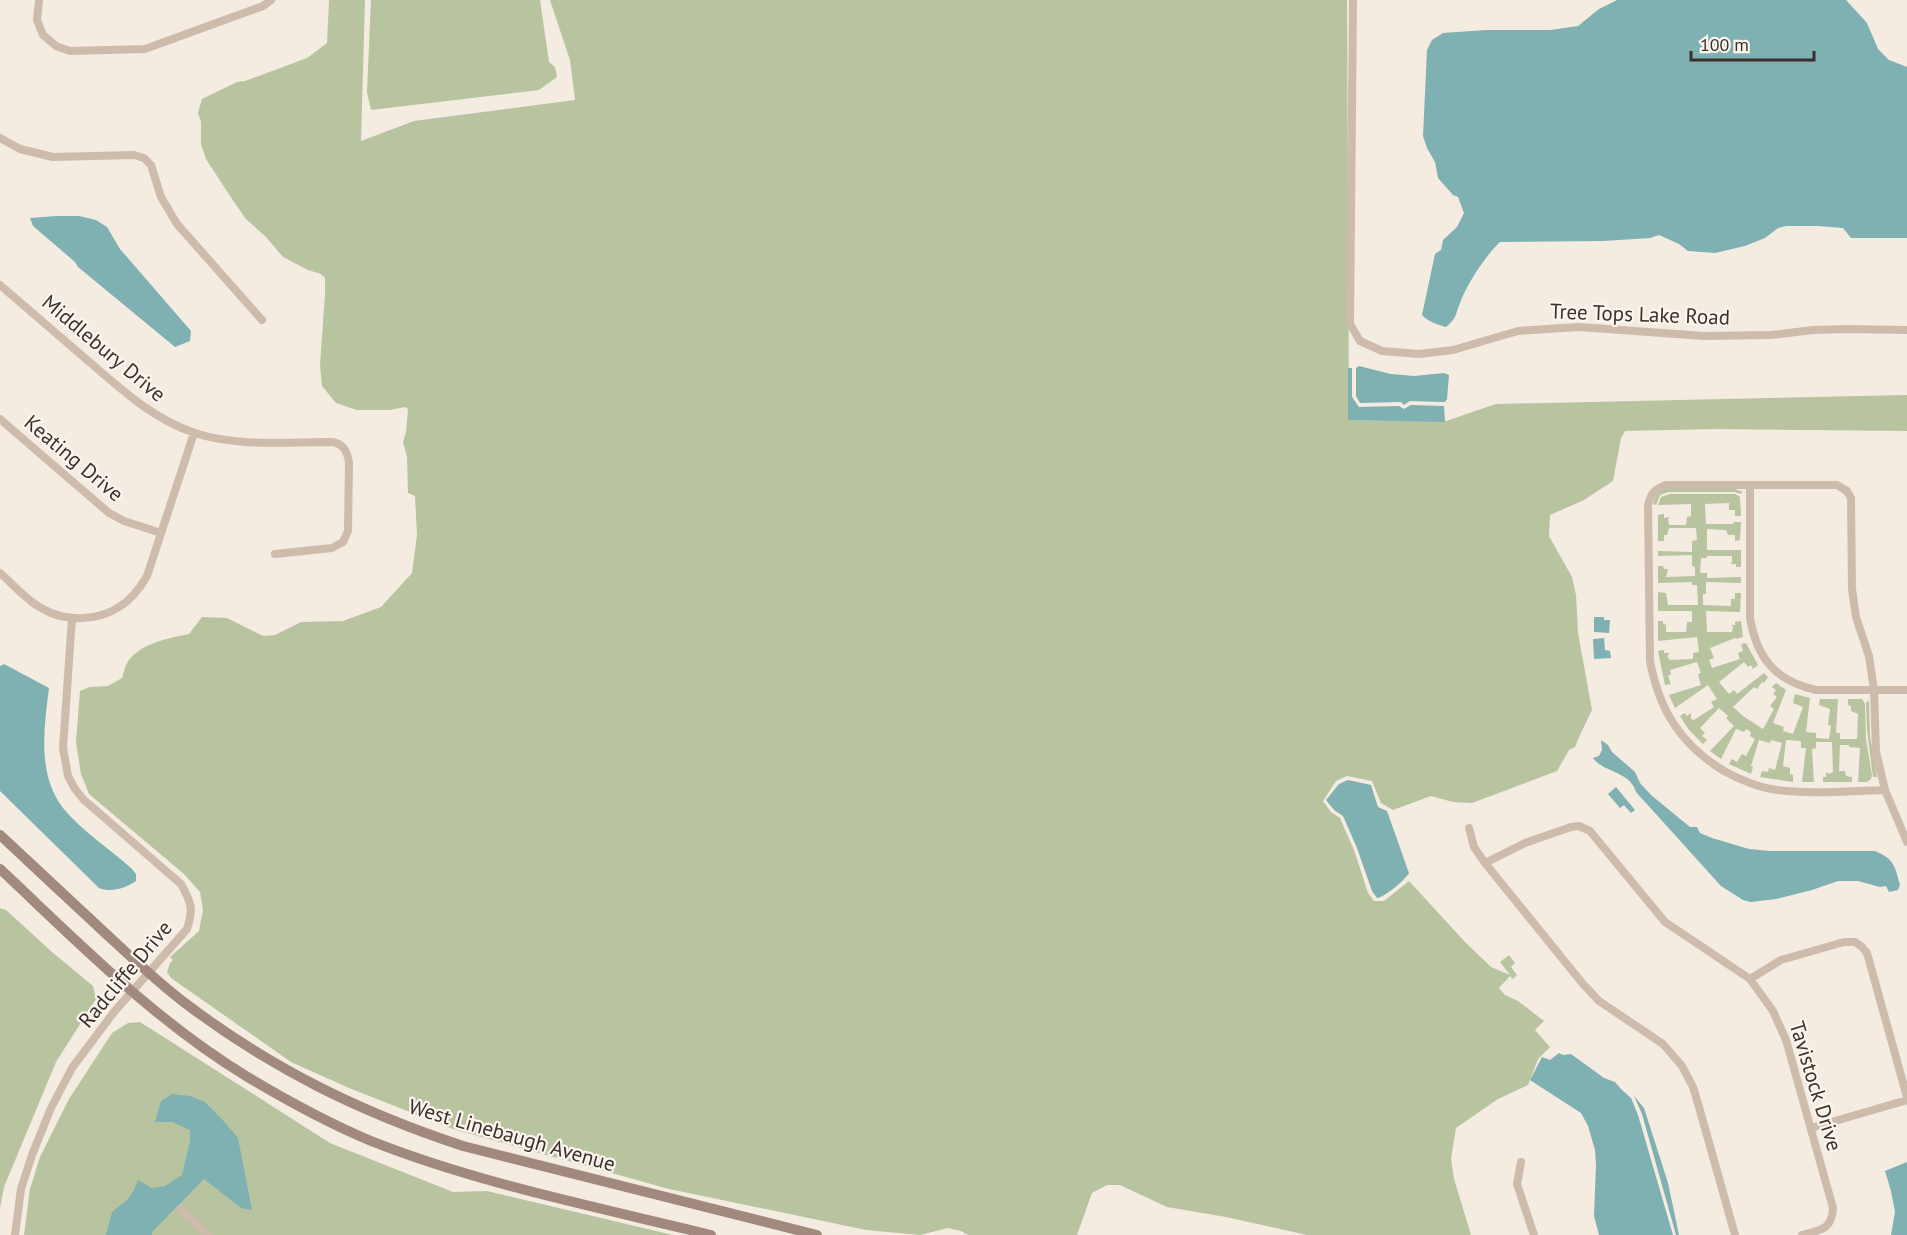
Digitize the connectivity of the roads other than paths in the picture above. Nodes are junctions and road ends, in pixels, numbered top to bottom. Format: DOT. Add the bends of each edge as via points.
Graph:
graph roads {
  1 [pos="39,0"];
  2 [pos="271,0"];
  3 [pos="1353,0"];
  4 [pos="0,138"];
  5 [pos="0,285"];
  6 [pos="262,320"];
  7 [pos="1907,330"];
  8 [pos="0,419"];
  9 [pos="194,433"];
  10 [pos="1750,485"];
  11 [pos="161,533"];
  12 [pos="275,554"];
  13 [pos="0,573"];
  14 [pos="72,618"];
  15 [pos="1874,690"];
  16 [pos="1907,690"];
  17 [pos="1885,790"];
  18 [pos="1469,828"];
  19 [pos="0,835"];
  20 [pos="1907,842"];
  21 [pos="1485,863"];
  22 [pos="0,869"];
  23 [pos="148,973"];
  24 [pos="1750,979"];
  25 [pos="132,993"];
  26 [pos="1907,1099"];
  27 [pos="1811,1128"];
  28 [pos="1521,1162"];
  29 [pos="180,1209"];
  30 [pos="15,1235"];
  31 [pos="208,1235"];
  32 [pos="711,1235"];
  33 [pos="817,1235"];
  34 [pos="1534,1235"];
  35 [pos="1735,1235"];
  36 [pos="1802,1235"];
  1 -- 2 [label="street" via="37,20 44,35 56,46 70,51 145,49"];
  3 -- 7 [label="street, Tree Tops Lake Road" via="1350,324 1360,340 1382,351 1419,354 1453,350 1518,331 1579,327 1704,336"];
  4 -- 6 [label="street" via="20,149 53,157 144,158 151,165 161,197 177,225"];
  5 -- 9 [label="street, Middlebury Drive" via="134,400 162,419"];
  8 -- 11 [label="street, Keating Drive" via="109,513"];
  9 -- 11 [label="street"];
  9 -- 12 [label="street, Middlebury Drive" via="239,441 343,446 349,462 348,531 343,542 332,548"];
  10 -- 15 [label="street" via="1750,618 1763,658 1802,687"];
  10 -- 15 [label="street" via="1837,485 1851,498 1852,591"];
  10 -- 17 [label="street" via="1666,484 1650,496 1650,662 1661,701 1688,743 1710,762 1743,781 1787,791"];
  11 -- 14 [label="street" via="140,589 120,607 105,614"];
  13 -- 14 [label="street" via="38,606"];
  14 -- 23 [label="street, Radcliffe Drive" via="63,748 68,776 84,800 181,884 191,901 187,929"];
  15 -- 16 [label="street"];
  15 -- 17 [label="street" via="1876,752"];
  17 -- 20 [label="street"];
  18 -- 21 [label="street" via="1474,847"];
  19 -- 23 [label="main road, West Linebaugh Avenue"];
  21 -- 24 [label="street, Tavistock Drive" via="1525,843 1580,826 1590,831 1665,922"];
  21 -- 35 [label="street" via="1582,984 1616,1014 1663,1044 1682,1066 1696,1097"];
  22 -- 25 [label="main road"];
  23 -- 25 [label="street, Radcliffe Drive"];
  23 -- 33 [label="main road, West Linebaugh Avenue" via="220,1029 281,1069 422,1133 506,1158"];
  24 -- 26 [label="street" via="1781,960 1844,942 1862,947 1868,953"];
  24 -- 27 [label="street, Tavistock Drive" via="1773,1011 1786,1040"];
  25 -- 30 [label="street, Radcliffe Drive" via="72,1068 51,1108 21,1189"];
  25 -- 32 [label="main road" via="244,1075 369,1140 463,1173"];
  26 -- 27 [label="street"];
  27 -- 36 [label="street, Tavistock Drive" via="1833,1219 1825,1228"];
  28 -- 34 [label="street" via="1517,1184"];
  29 -- 31 [label="street"];
}
